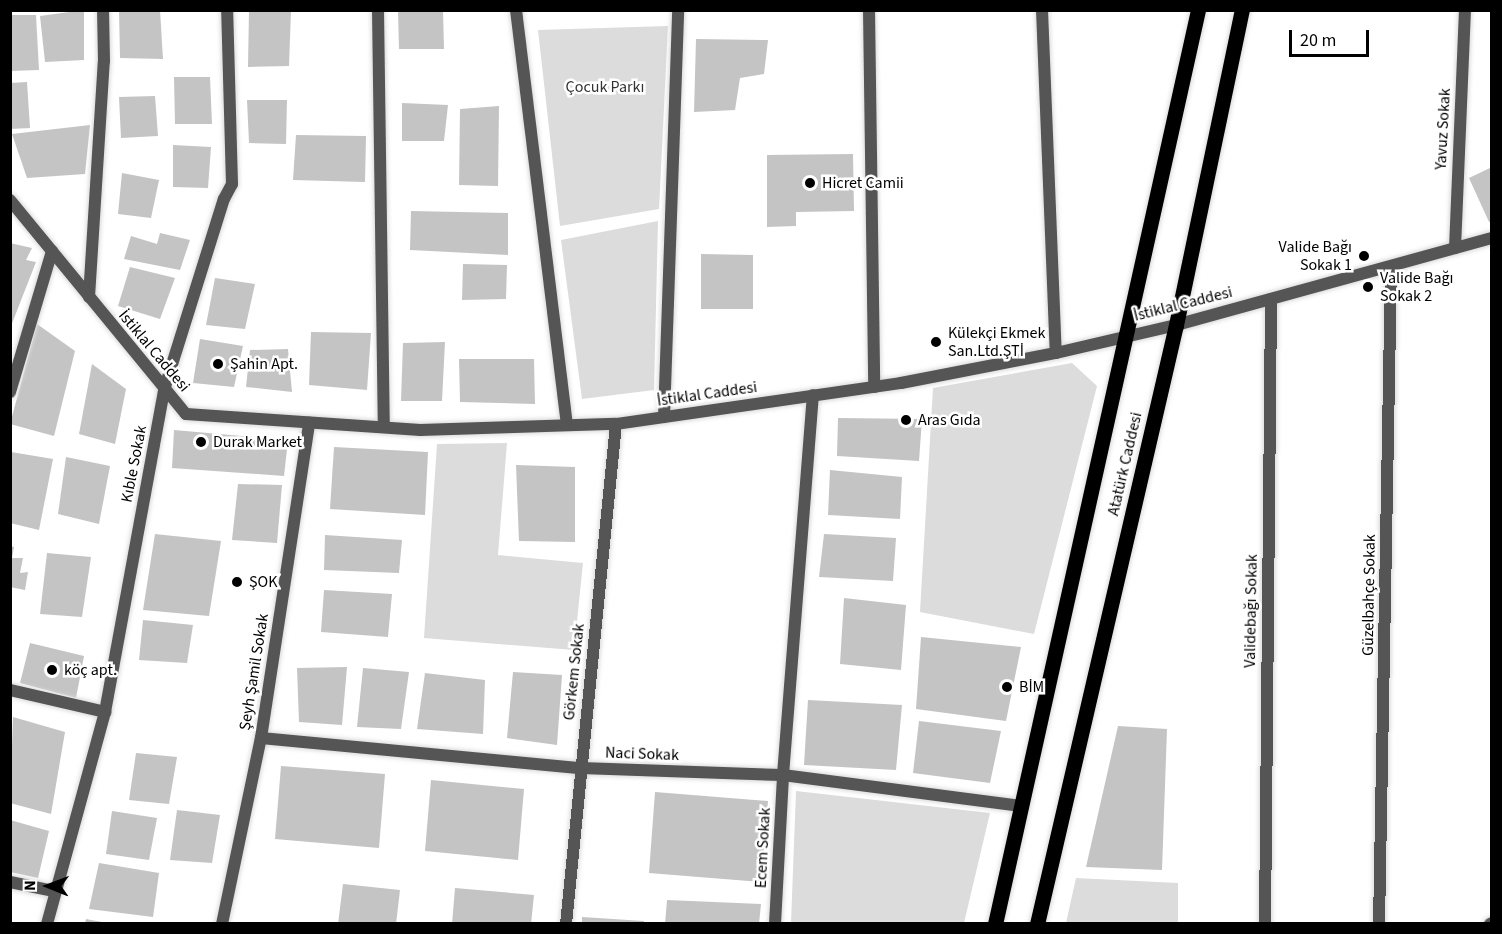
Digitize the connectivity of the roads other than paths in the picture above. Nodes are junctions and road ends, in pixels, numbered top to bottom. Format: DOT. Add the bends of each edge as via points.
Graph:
graph roads {
  1 [pos="103,10"];
  2 [pos="227,10"];
  3 [pos="378,10"];
  4 [pos="516,10"];
  5 [pos="678,10"];
  6 [pos="869,10"];
  7 [pos="1042,10"];
  8 [pos="1198,10"];
  9 [pos="1242,10"];
  10 [pos="1465,10"];
  11 [pos="10,200"];
  12 [pos="1491,238"];
  13 [pos="1455,248"];
  14 [pos="52,252"];
  15 [pos="1391,267"];
  16 [pos="89,297"];
  17 [pos="1271,299"];
  18 [pos="1176,324"];
  19 [pos="1125,335"];
  20 [pos="1056,353"];
  21 [pos="873,387"];
  22 [pos="164,390"];
  23 [pos="10,392"];
  24 [pos="813,395"];
  25 [pos="663,417"];
  26 [pos="309,423"];
  27 [pos="616,424"];
  28 [pos="567,425"];
  29 [pos="384,427"];
  30 [pos="10,690"];
  31 [pos="105,712"];
  32 [pos="261,738"];
  33 [pos="581,768"];
  34 [pos="783,775"];
  35 [pos="1021,806"];
  36 [pos="10,882"];
  37 [pos="54,891"];
  38 [pos="47,924"];
  39 [pos="222,924"];
  40 [pos="566,924"];
  41 [pos="775,924"];
  42 [pos="995,924"];
  43 [pos="1037,924"];
  44 [pos="1265,924"];
  45 [pos="1379,924"];
  1 -- 16 [label="street" via="104,61"];
  2 -- 22 [label="street, Kıble Sokak" via="232,184"];
  3 -- 29 [label="street"];
  4 -- 28 [label="street"];
  5 -- 25 [label="street"];
  6 -- 21 [label="street"];
  7 -- 20 [label="street"];
  8 -- 19 [label="main road"];
  9 -- 18 [label="main road, Atatürk Caddesi"];
  10 -- 13 [label="street, Yavuz Sokak"];
  11 -- 14 [label="street, İstiklal Caddesi"];
  12 -- 13 [label="street, İstiklal Caddesi"];
  13 -- 15 [label="street, İstiklal Caddesi"];
  14 -- 16 [label="street, İstiklal Caddesi"];
  14 -- 23 [label="street"];
  15 -- 17 [label="street, İstiklal Caddesi"];
  15 -- 45 [label="street, Güzelbahçe Sokak"];
  16 -- 22 [label="street, İstiklal Caddesi"];
  17 -- 18 [label="street, İstiklal Caddesi"];
  17 -- 44 [label="street, Validebağı Sokak"];
  18 -- 19 [label="street, İstiklal Caddesi"];
  18 -- 43 [label="main road, Atatürk Caddesi"];
  19 -- 20 [label="street, İstiklal Caddesi"];
  19 -- 35 [label="main road"];
  20 -- 21 [label="street, İstiklal Caddesi"];
  21 -- 24 [label="street, İstiklal Caddesi"];
  22 -- 26 [label="street, İstiklal Caddesi" via="186,414"];
  22 -- 31 [label="street, Kıble Sokak"];
  24 -- 25 [label="street, İstiklal Caddesi"];
  24 -- 34 [label="street, Ecem Sokak"];
  25 -- 27 [label="street, İstiklal Caddesi"];
  26 -- 29 [label="street, İstiklal Caddesi"];
  26 -- 32 [label="street, Şeyh Şamil Sokak"];
  27 -- 28 [label="street, İstiklal Caddesi"];
  27 -- 33 [label="street, Görkem Sokak"];
  28 -- 29 [label="street, İstiklal Caddesi" via="420,430"];
  30 -- 31 [label="street"];
  31 -- 37 [label="street, Kıble Sokak"];
  32 -- 33 [label="street, Naci Sokak"];
  32 -- 39 [label="street, Şeyh Şamil Sokak"];
  33 -- 34 [label="street, Naci Sokak"];
  33 -- 40 [label="street, Görkem Sokak"];
  34 -- 35 [label="street, Naci Sokak"];
  34 -- 41 [label="street, Ecem Sokak"];
  35 -- 42 [label="main road"];
  36 -- 37 [label="street"];
  37 -- 38 [label="street, Kıble Sokak"];
}
